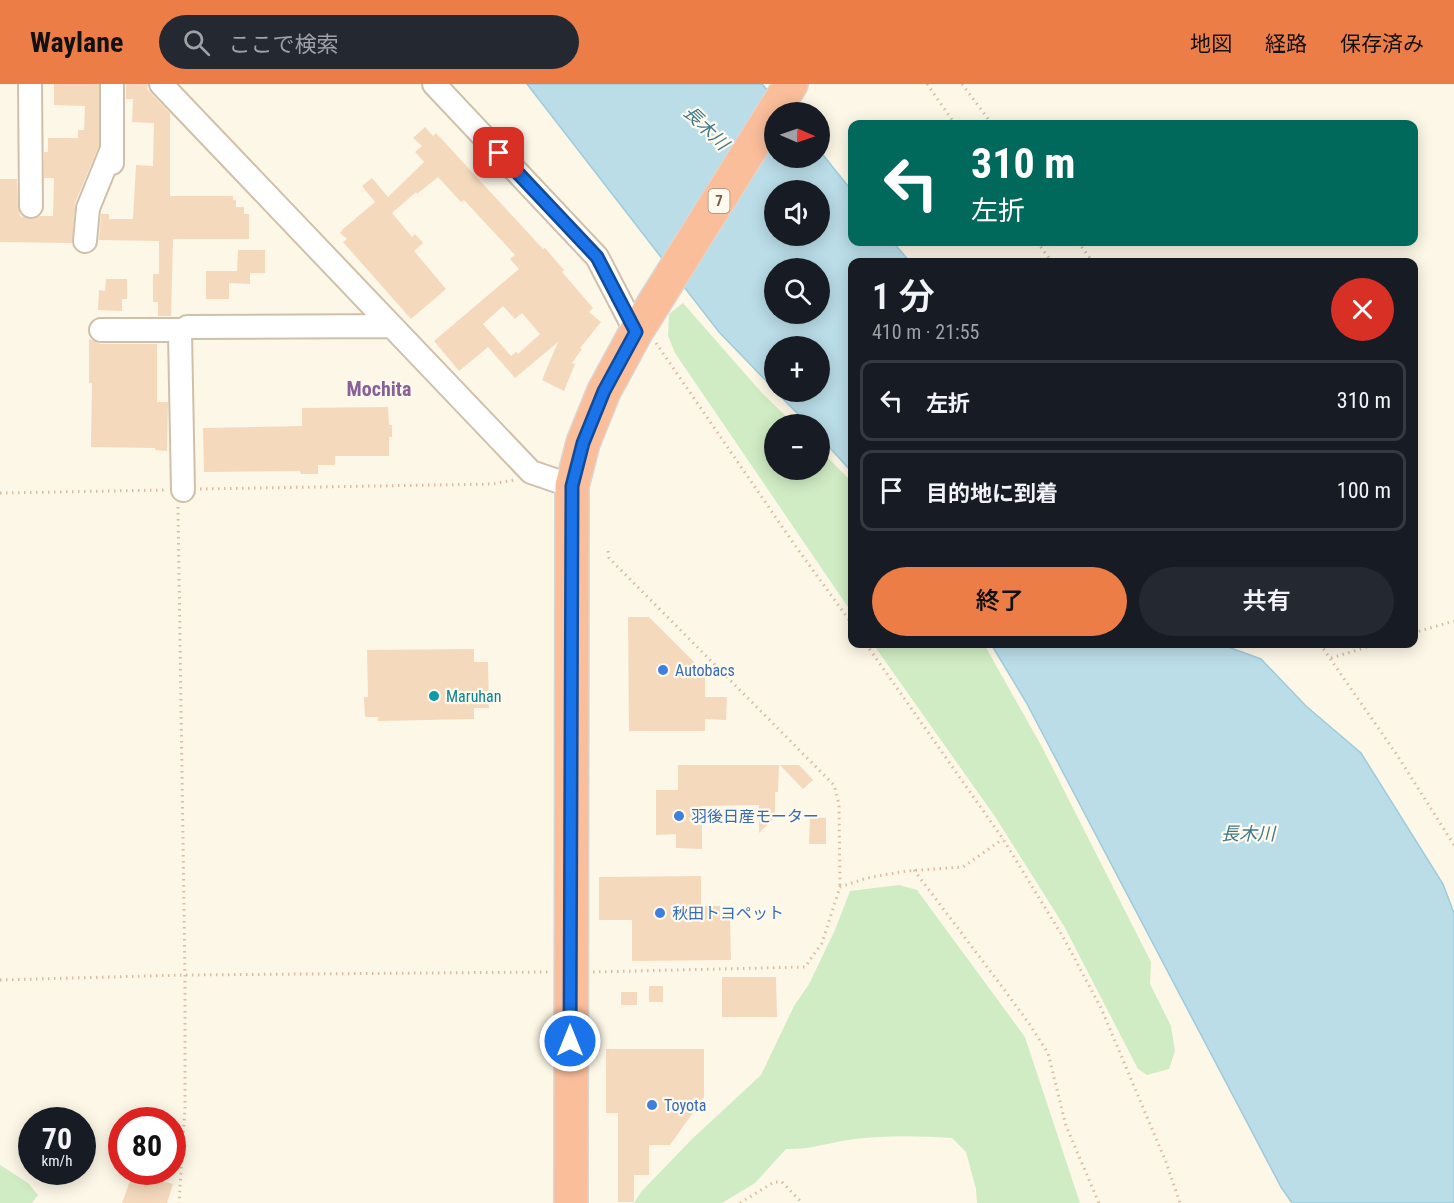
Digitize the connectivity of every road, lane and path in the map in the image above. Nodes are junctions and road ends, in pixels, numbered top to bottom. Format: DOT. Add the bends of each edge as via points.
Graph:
graph roads {
  1 [pos="30,84"];
  2 [pos="112,84"];
  3 [pos="161,84"];
  4 [pos="434,84"];
  5 [pos="791,84"];
  6 [pos="927,84"];
  7 [pos="962,84"];
  8 [pos="952,120"];
  9 [pos="989,120"];
  10 [pos="112,149"];
  11 [pos="112,175"];
  12 [pos="31,206"];
  13 [pos="85,241"];
  14 [pos="641,324"];
  15 [pos="391,326"];
  16 [pos="101,330"];
  17 [pos="184,330"];
  18 [pos="531,472"];
  19 [pos="572,486"];
  20 [pos="181,490"];
  21 [pos="0,493"];
  22 [pos="608,551"];
  23 [pos="848,618"];
  24 [pos="1454,621"];
  25 [pos="1418,632"];
  26 [pos="869,648"];
  27 [pos="1323,648"];
  28 [pos="1361,648"];
  29 [pos="1357,649"];
  30 [pos="1331,658"];
  31 [pos="1003,839"];
  32 [pos="1454,845"];
  33 [pos="914,870"];
  34 [pos="840,886"];
  35 [pos="570,972"];
  36 [pos="185,975"];
  37 [pos="0,980"];
  38 [pos="178,1203"];
  39 [pos="571,1203"];
  40 [pos="740,1203"];
  41 [pos="802,1203"];
  42 [pos="1099,1203"];
  43 [pos="1180,1203"];
  1 -- 12 [label="street"];
  2 -- 10 [label="street"];
  3 -- 15 [label="street"];
  4 -- 14 [label="street" via="597,257"];
  5 -- 14 [label="highway, 7"];
  6 -- 8 [label="path"];
  7 -- 9 [label="path"];
  10 -- 11 [label="street"];
  10 -- 13 [label="street" via="88,208"];
  14 -- 19 [label="highway, 7" via="604,391 583,443"];
  14 -- 23 [label="path"];
  15 -- 17 [label="street"];
  15 -- 18 [label="street"];
  16 -- 17 [label="street"];
  17 -- 20 [label="street" via="180,333"];
  18 -- 19 [label="street"];
  18 -- 20 [label="path" via="492,484"];
  19 -- 35 [label="highway, 7"];
  20 -- 21 [label="path"];
  20 -- 36 [label="path"];
  22 -- 34 [label="path" via="609,558 834,785 839,804"];
  24 -- 25 [label="path"];
  26 -- 31 [label="path"];
  27 -- 30 [label="path"];
  28 -- 29 [label="path"];
  29 -- 30 [label="path"];
  30 -- 32 [label="path"];
  31 -- 33 [label="path" via="963,867"];
  31 -- 43 [label="path" via="1101,1008"];
  33 -- 34 [label="path"];
  33 -- 42 [label="path" via="1048,1053 1066,1126"];
  34 -- 35 [label="path" via="822,943 806,967"];
  35 -- 36 [label="path"];
  35 -- 39 [label="highway, 7"];
  36 -- 37 [label="path"];
  36 -- 38 [label="path" via="185,1108"];
  40 -- 41 [label="path" via="774,1182 782,1182"];
}
